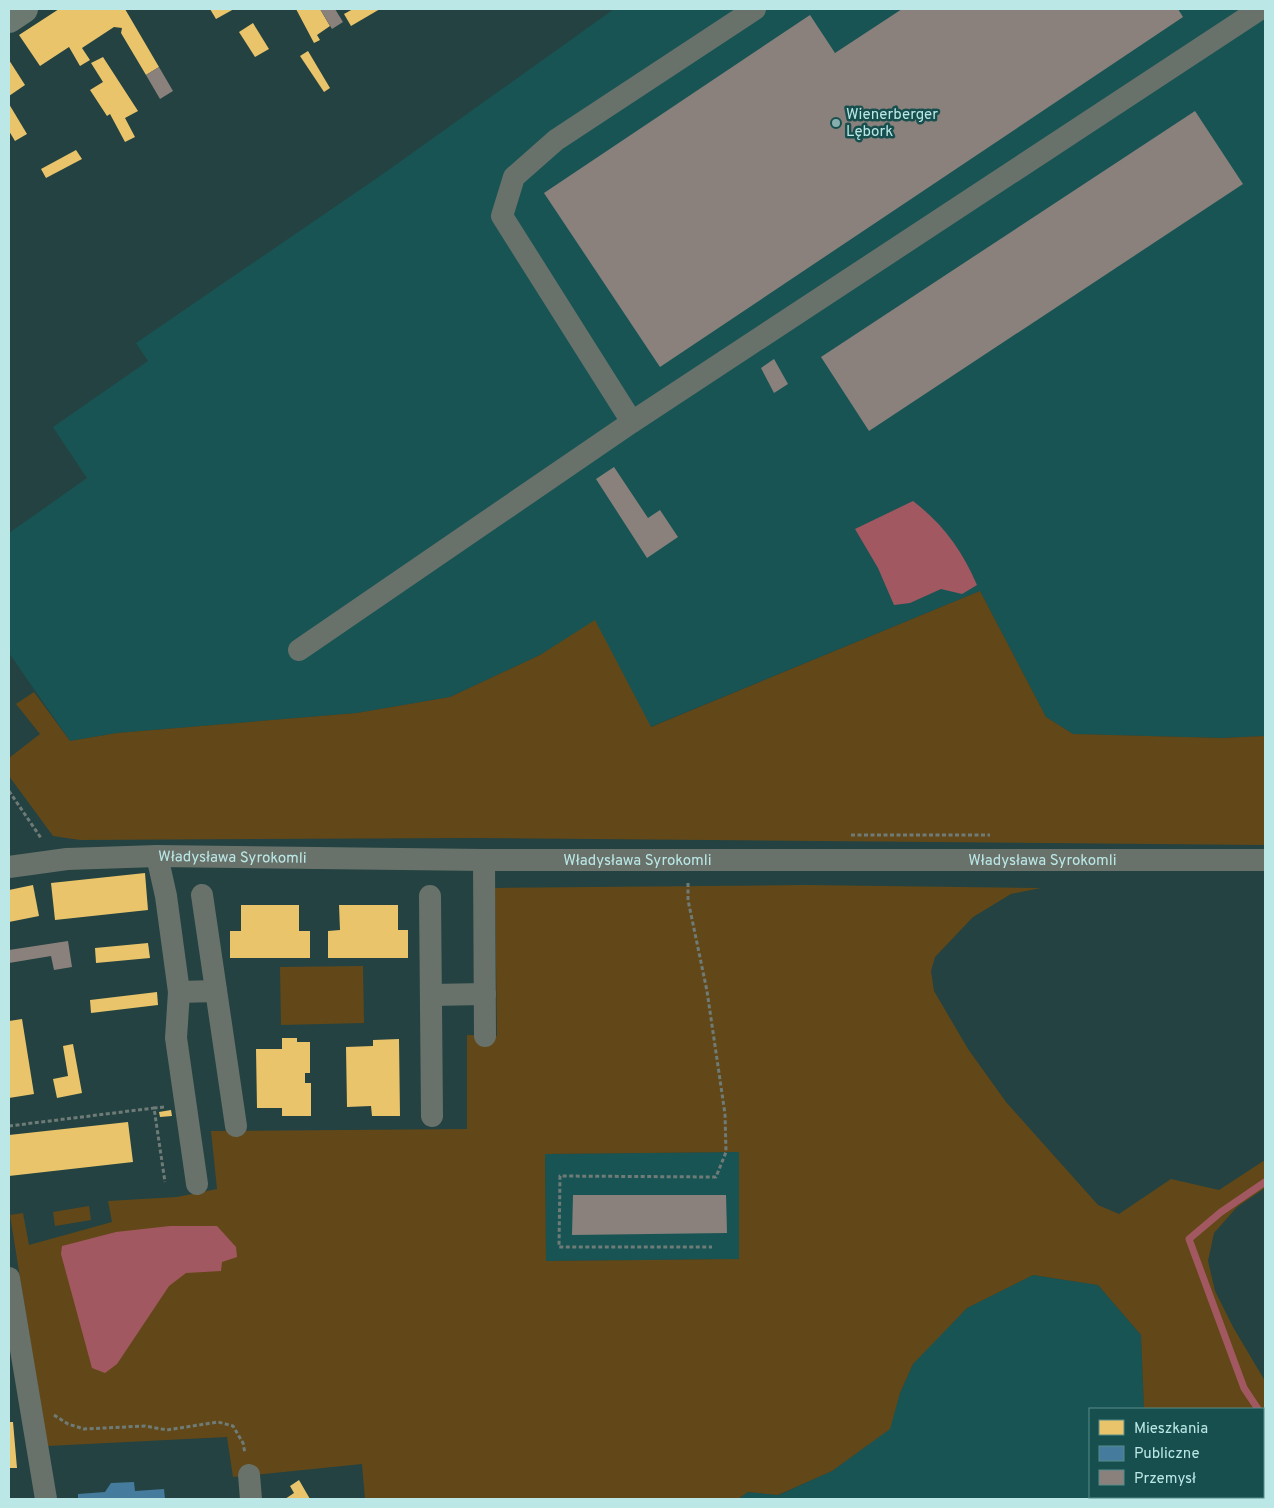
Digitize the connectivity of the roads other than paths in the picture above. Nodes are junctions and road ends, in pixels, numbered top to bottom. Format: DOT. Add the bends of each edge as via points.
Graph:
graph roads {
  1 [pos="24,9"];
  2 [pos="755,9"];
  3 [pos="1260,9"];
  4 [pos="9,18"];
  5 [pos="632,422"];
  6 [pos="299,650"];
  7 [pos="157,856"];
  8 [pos="484,860"];
  9 [pos="1265,860"];
  10 [pos="9,867"];
  11 [pos="202,895"];
  12 [pos="430,896"];
  13 [pos="216,991"];
  14 [pos="179,992"];
  15 [pos="485,994"];
  16 [pos="431,995"];
  17 [pos="485,1036"];
  18 [pos="432,1116"];
  19 [pos="236,1126"];
  20 [pos="197,1184"];
  21 [pos="9,1278"];
  22 [pos="249,1475"];
  23 [pos="46,1499"];
  24 [pos="251,1499"];
  1 -- 4 [label="main road"];
  2 -- 5 [label="street" via="556,140 514,177 502,216"];
  3 -- 5 [label="street"];
  5 -- 6 [label="street"];
  7 -- 8 [label="street, Władysława Syrokomli"];
  7 -- 10 [label="street, Władysława Syrokomli" via="67,859"];
  7 -- 14 [label="street"];
  8 -- 9 [label="street, Władysława Syrokomli"];
  8 -- 15 [label="street"];
  11 -- 13 [label="street"];
  12 -- 16 [label="street"];
  13 -- 14 [label="street"];
  13 -- 19 [label="street"];
  14 -- 20 [label="street" via="176,1038"];
  15 -- 16 [label="street"];
  15 -- 17 [label="street"];
  16 -- 18 [label="street"];
  21 -- 23 [label="street"];
  22 -- 24 [label="street"];
}
